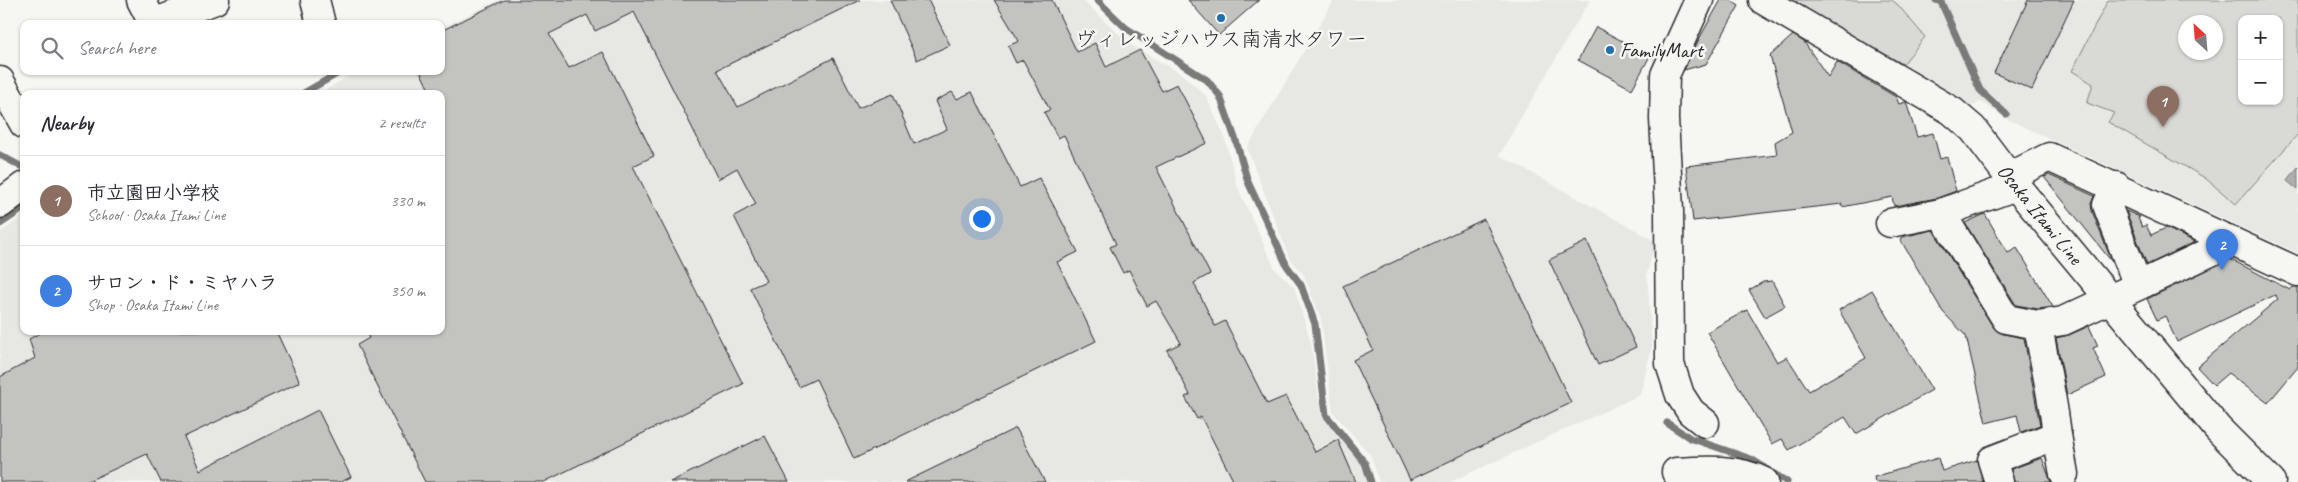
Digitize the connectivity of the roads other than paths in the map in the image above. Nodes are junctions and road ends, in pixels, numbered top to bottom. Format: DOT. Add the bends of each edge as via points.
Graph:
graph roads {
  1 [pos="141,0"];
  2 [pos="215,0"];
  3 [pos="1699,0"];
  4 [pos="1763,0"];
  5 [pos="151,20"];
  6 [pos="161,20"];
  7 [pos="0,81"];
  8 [pos="20,117"];
  9 [pos="2012,181"];
  10 [pos="2116,186"];
  11 [pos="20,189"];
  12 [pos="0,204"];
  13 [pos="1941,213"];
  14 [pos="1890,223"];
  15 [pos="2228,239"];
  16 [pos="2298,272"];
  17 [pos="2138,286"];
  18 [pos="2110,300"];
  19 [pos="2038,325"];
  20 [pos="1705,423"];
  21 [pos="2057,435"];
  22 [pos="1676,472"];
  23 [pos="2064,474"];
  24 [pos="1764,482"];
  25 [pos="2000,482"];
  26 [pos="2271,482"];
  1 -- 5 [label="street"];
  2 -- 6 [label="street"];
  3 -- 20 [label="street" via="1665,75 1664,119 1669,210 1670,364 1680,395 1691,412"];
  4 -- 9 [label="street, Osaka Itami Line" via="1952,111 1973,129"];
  7 -- 8 [label="street"];
  9 -- 10 [label="street" via="2049,157"];
  9 -- 13 [label="street"];
  9 -- 18 [label="street, Osaka Itami Line"];
  10 -- 15 [label="street"];
  10 -- 17 [label="street" via="2107,205"];
  11 -- 12 [label="street"];
  13 -- 14 [label="street"];
  13 -- 19 [label="street" via="2006,319"];
  15 -- 16 [label="street"];
  15 -- 17 [label="street" via="2221,247"];
  17 -- 18 [label="street"];
  18 -- 19 [label="street" via="2062,321"];
  18 -- 26 [label="street, Osaka Itami Line" via="2218,429"];
  19 -- 21 [label="street"];
  21 -- 23 [label="street"];
  21 -- 25 [label="street" via="1992,460"];
  22 -- 24 [label="street" via="1718,470"];
}
